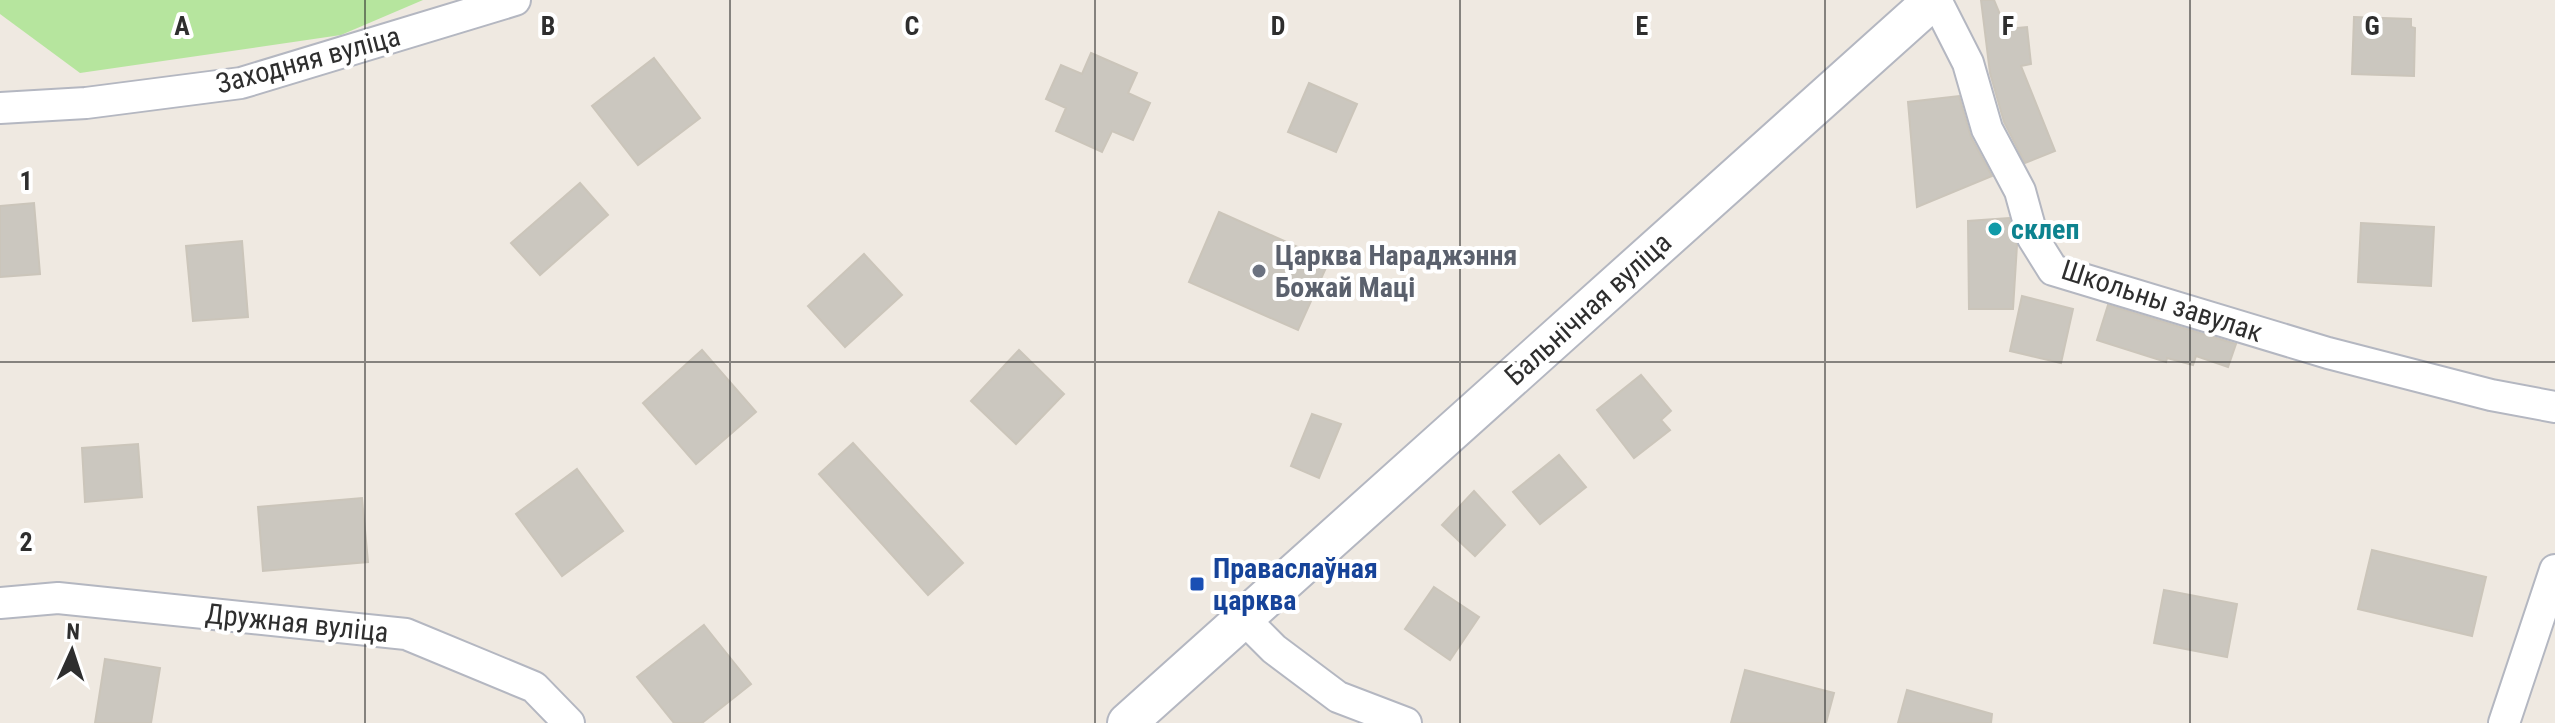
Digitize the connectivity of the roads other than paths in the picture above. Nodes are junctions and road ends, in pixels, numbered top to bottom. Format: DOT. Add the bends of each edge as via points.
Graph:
graph roads {
  1 [pos="515,0"];
  2 [pos="1934,0"];
  3 [pos="0,108"];
  4 [pos="2555,407"];
  5 [pos="2555,570"];
  6 [pos="0,603"];
  7 [pos="1243,618"];
  8 [pos="569,723"];
  9 [pos="1127,723"];
  10 [pos="1406,723"];
  11 [pos="2504,723"];
  1 -- 3 [label="street, Заходняя вуліца" via="241,83"];
  2 -- 4 [label="street, Школьны завулак" via="1968,63 1987,129 2020,191 2033,238 2053,270 2328,353"];
  2 -- 7 [label="street, Бальнічная вуліца"];
  5 -- 11 [label="street"];
  6 -- 8 [label="street, Дружная вуліца" via="58,598 406,634 534,687"];
  7 -- 9 [label="street, Бальнічная вуліца"];
  7 -- 10 [label="street" via="1274,649 1338,697"];
}
